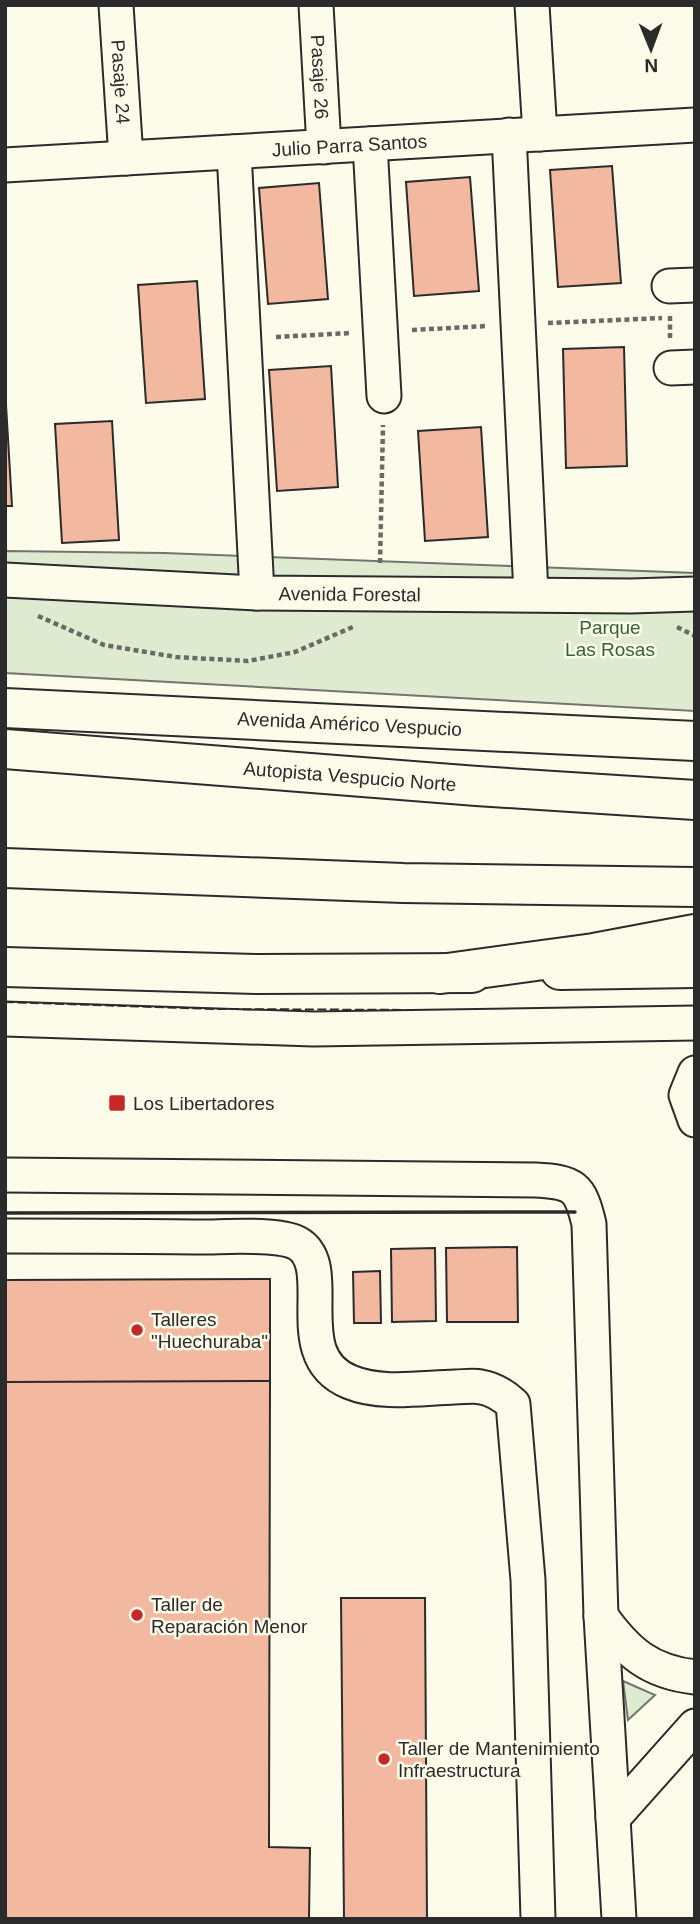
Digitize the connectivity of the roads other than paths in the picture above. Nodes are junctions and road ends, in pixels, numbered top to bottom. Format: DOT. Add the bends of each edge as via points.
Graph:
graph roads {
  1 [pos="116,5"];
  2 [pos="316,5"];
  3 [pos="533,5"];
  4 [pos="695,125"];
  5 [pos="524,135"];
  6 [pos="370,144"];
  7 [pos="324,147"];
  8 [pos="234,152"];
  9 [pos="126,158"];
  10 [pos="5,165"];
  11 [pos="384,396"];
  12 [pos="5,580"];
  13 [pos="257,593"];
  14 [pos="531,594"];
  15 [pos="695,594"];
  16 [pos="5,708"];
  17 [pos="695,741"];
  18 [pos="5,749"];
  19 [pos="695,800"];
  20 [pos="5,868"];
  21 [pos="695,887"];
  22 [pos="695,934"];
  23 [pos="7,968"];
  24 [pos="695,968"];
  25 [pos="610,969"];
  26 [pos="440,974"];
  27 [pos="695,983"];
  28 [pos="5,1020"];
  29 [pos="695,1023"];
  30 [pos="695,1073"];
  31 [pos="695,1120"];
  32 [pos="5,1175"];
  33 [pos="5,1236"];
  34 [pos="601,1616"];
  35 [pos="695,1677"];
  36 [pos="695,1726"];
  37 [pos="613,1818"];
  38 [pos="538,1919"];
  39 [pos="619,1919"];
  1 -- 9 [label="street, Pasaje 24"];
  2 -- 7 [label="street, Pasaje 26"];
  3 -- 5 [label="street"];
  4 -- 5 [label="street, Julio Parra Santos"];
  5 -- 6 [label="street, Julio Parra Santos"];
  5 -- 14 [label="street" via="518,325"];
  6 -- 7 [label="street, Julio Parra Santos"];
  6 -- 11 [label="street"];
  7 -- 8 [label="street, Julio Parra Santos"];
  8 -- 9 [label="street, Julio Parra Santos"];
  8 -- 13 [label="street"];
  9 -- 10 [label="street, Julio Parra Santos"];
  12 -- 13 [label="street, Avenida Forestal"];
  13 -- 14 [label="street, Avenida Forestal"];
  14 -- 15 [label="street, Avenida Forestal"];
  16 -- 17 [label="main road, Avenida Américo Vespucio"];
  18 -- 19 [label="main road, Autopista Vespucio Norte"];
  20 -- 21 [label="main road" via="403,883"];
  22 -- 26 [label="main road"];
  23 -- 26 [label="main road" via="258,975"];
  24 -- 25 [label="main road"];
  25 -- 26 [label="main road"];
  25 -- 27 [label="street"];
  28 -- 29 [label="street" via="313,1028"];
  30 -- 31 [label="street" via="686,1095"];
  32 -- 34 [label="street" via="563,1182 583,1198 589,1224"];
  33 -- 38 [label="street" via="279,1238 298,1244 308,1255 314,1274 317,1346 325,1366 345,1381 367,1389 481,1387 513,1404 528,1580"];
  34 -- 35 [label="street" via="620,1643 646,1663"];
  34 -- 37 [label="street"];
  36 -- 37 [label="street"];
  37 -- 39 [label="street"];
}
